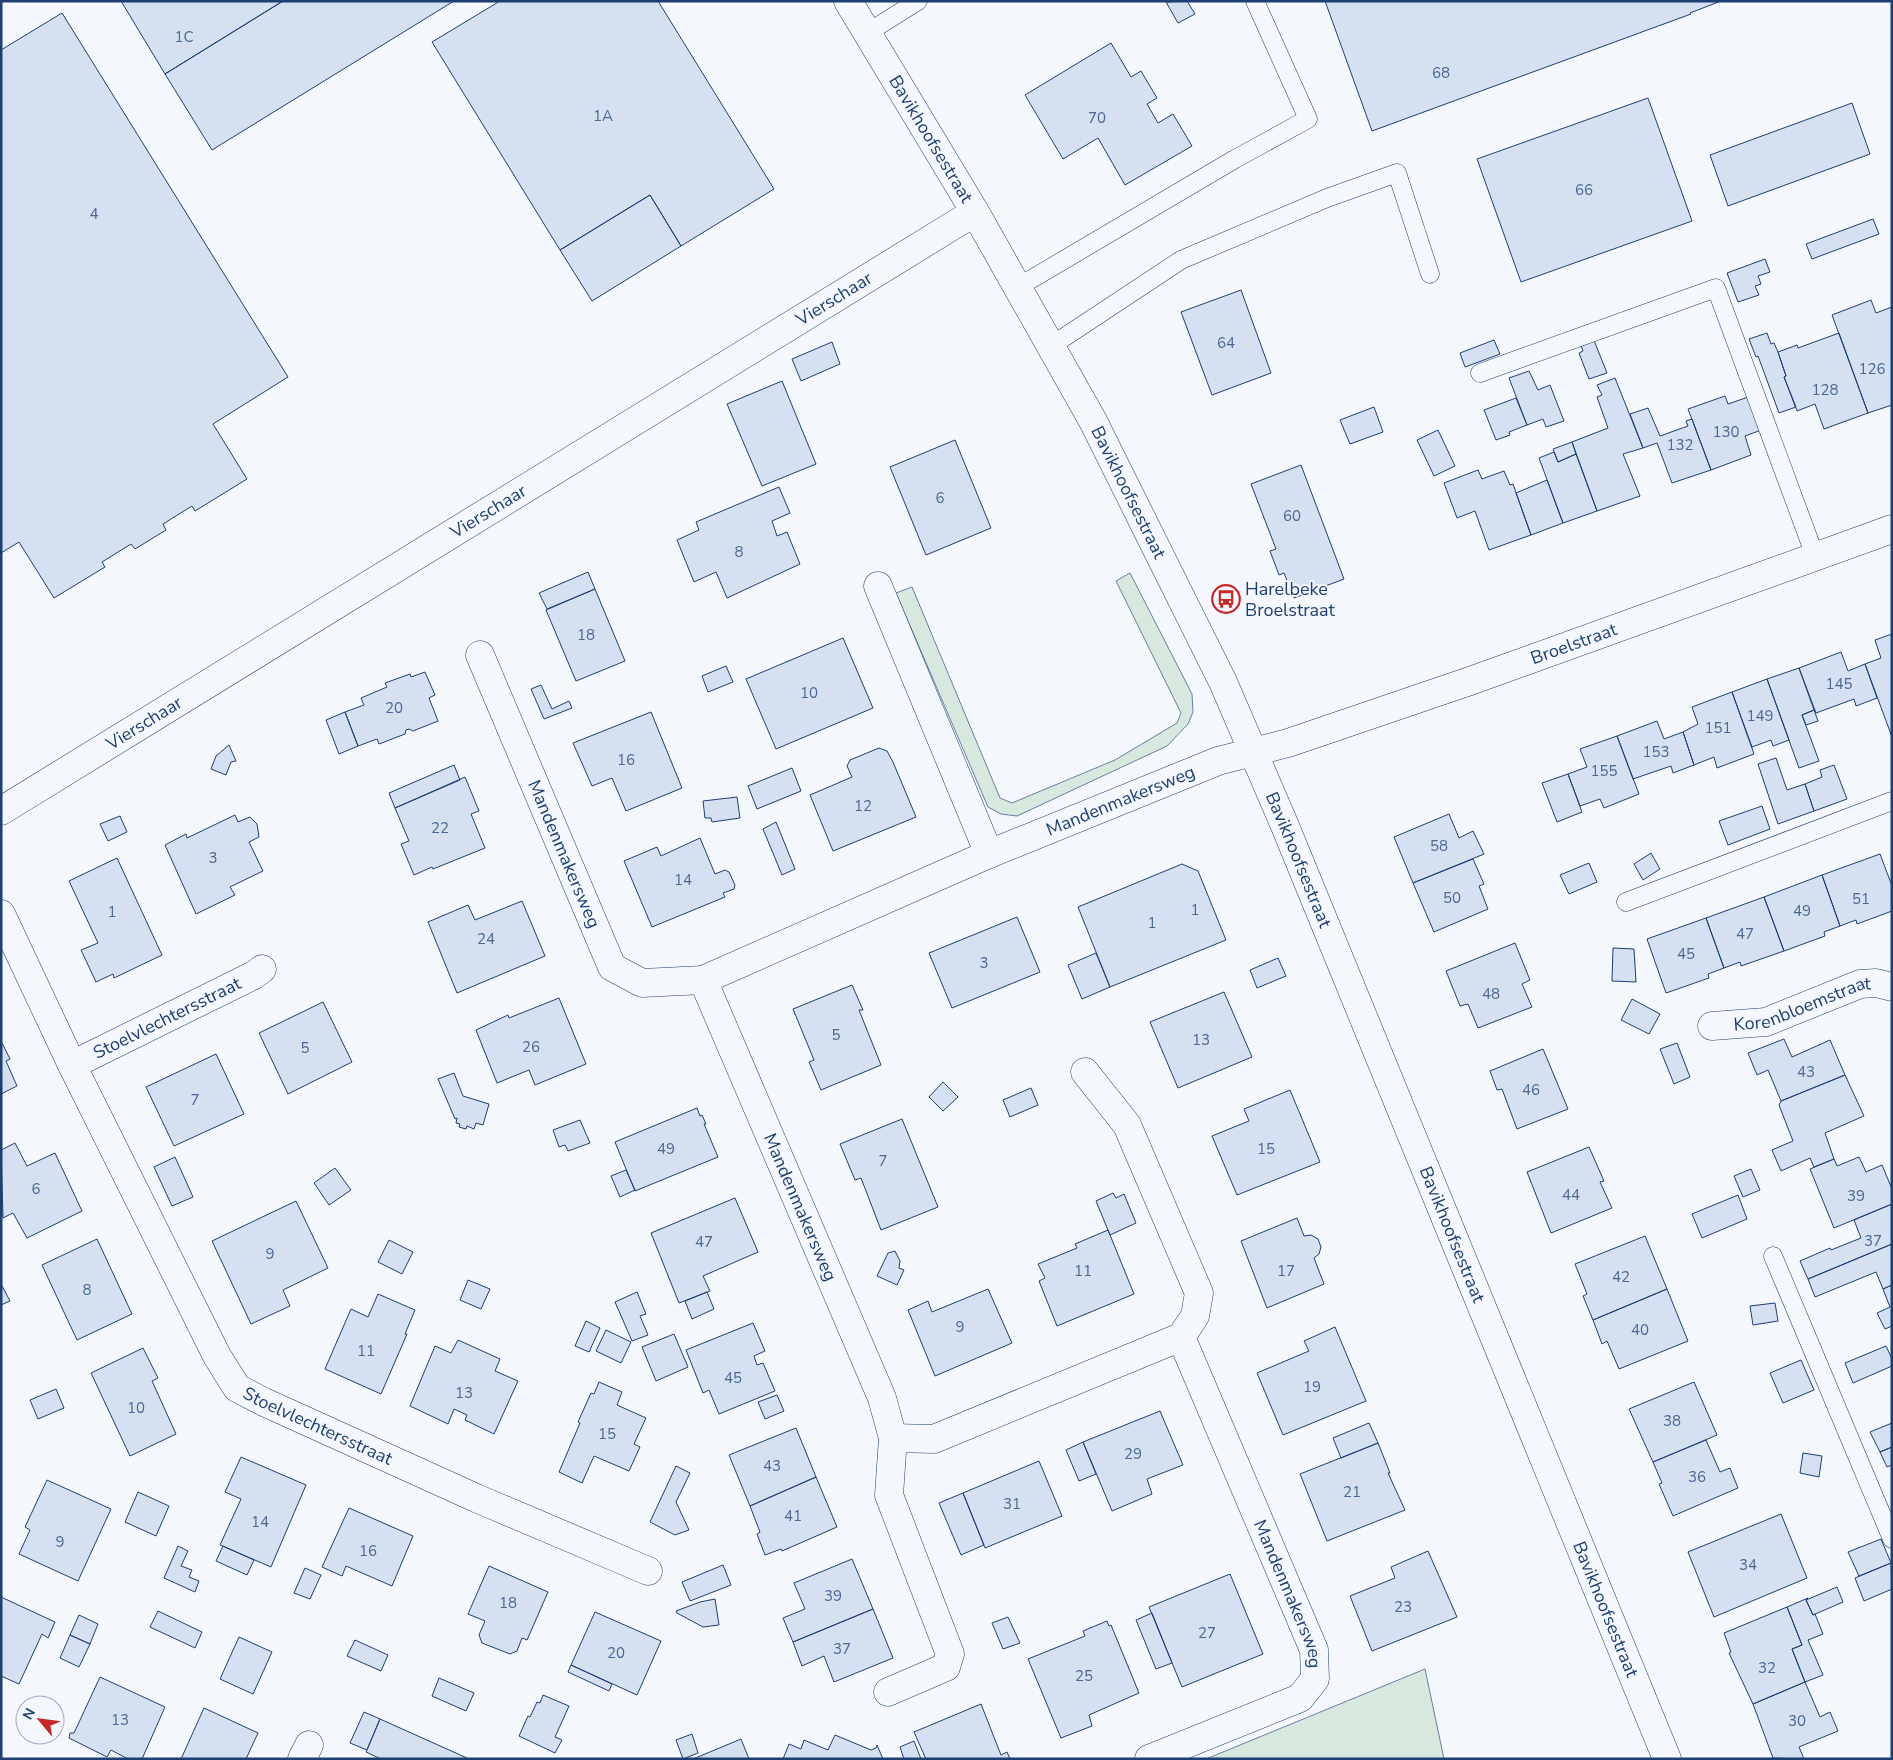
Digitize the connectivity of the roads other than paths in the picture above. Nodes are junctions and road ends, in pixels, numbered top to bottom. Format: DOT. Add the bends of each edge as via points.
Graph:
graph roads {
  1 [pos="848,1"];
  2 [pos="918,1"];
  3 [pos="1255,1"];
  4 [pos="867,33"];
  5 [pos="975,212"];
  6 [pos="1430,274"];
  7 [pos="1018,287"];
  8 [pos="1051,346"];
  9 [pos="1480,373"];
  10 [pos="1892,529"];
  11 [pos="1815,556"];
  12 [pos="878,586"];
  13 [pos="480,655"];
  14 [pos="1254,752"];
  15 [pos="1892,801"];
  16 [pos="1,812"];
  17 [pos="989,854"];
  18 [pos="1626,902"];
  19 [pos="1,914"];
  20 [pos="262,969"];
  21 [pos="703,980"];
  22 [pos="1892,987"];
  23 [pos="1712,1026"];
  24 [pos="72,1066"];
  25 [pos="1085,1072"];
  26 [pos="1773,1256"];
  27 [pos="1180,1338"];
  28 [pos="893,1438"];
  29 [pos="1892,1539"];
  30 [pos="648,1571"];
  31 [pos="888,1692"];
  32 [pos="1150,1759"];
  33 [pos="1667,1759"];
  1 -- 4 [label="street, Bavikhoofsestraat"];
  2 -- 4 [label="lane"];
  3 -- 7 [label="lane" via="1308,119 1235,158"];
  4 -- 5 [label="street, Bavikhoofsestraat"];
  5 -- 7 [label="street, Bavikhoofsestraat"];
  5 -- 16 [label="street, Vierschaar"];
  6 -- 8 [label="lane" via="1397,173 1326,198 1182,260"];
  7 -- 8 [label="street, Bavikhoofsestraat"];
  8 -- 14 [label="street, Bavikhoofsestraat" via="1098,429 1223,682"];
  9 -- 11 [label="lane" via="1716,288"];
  10 -- 11 [label="street, Broelstraat"];
  11 -- 14 [label="street, Broelstraat" via="1470,681"];
  12 -- 17 [label="street"];
  13 -- 21 [label="street, Mandenmakersweg" via="612,967 642,983"];
  14 -- 17 [label="street, Mandenmakersweg" via="1218,760"];
  14 -- 33 [label="street, Bavikhoofsestraat"];
  15 -- 18 [label="lane"];
  17 -- 21 [label="street, Mandenmakersweg"];
  19 -- 24 [label="street, Stoelvlechtersstraat"];
  20 -- 24 [label="street, Stoelvlechtersstraat"];
  21 -- 28 [label="street, Mandenmakersweg" via="882,1398"];
  22 -- 23 [label="street, Korenbloemstraat" via="1860,984 1766,1022"];
  24 -- 30 [label="street, Stoelvlechtersstraat" via="217,1356 237,1388 459,1490"];
  25 -- 27 [label="street" via="1128,1125 1199,1293 1196,1316"];
  26 -- 29 [label="lane"];
  27 -- 28 [label="street" via="934,1439"];
  27 -- 32 [label="street, Mandenmakersweg" via="1314,1650 1315,1678 1300,1698"];
  28 -- 31 [label="street, Mandenmakersweg" via="889,1495 950,1654 946,1667"];
}
